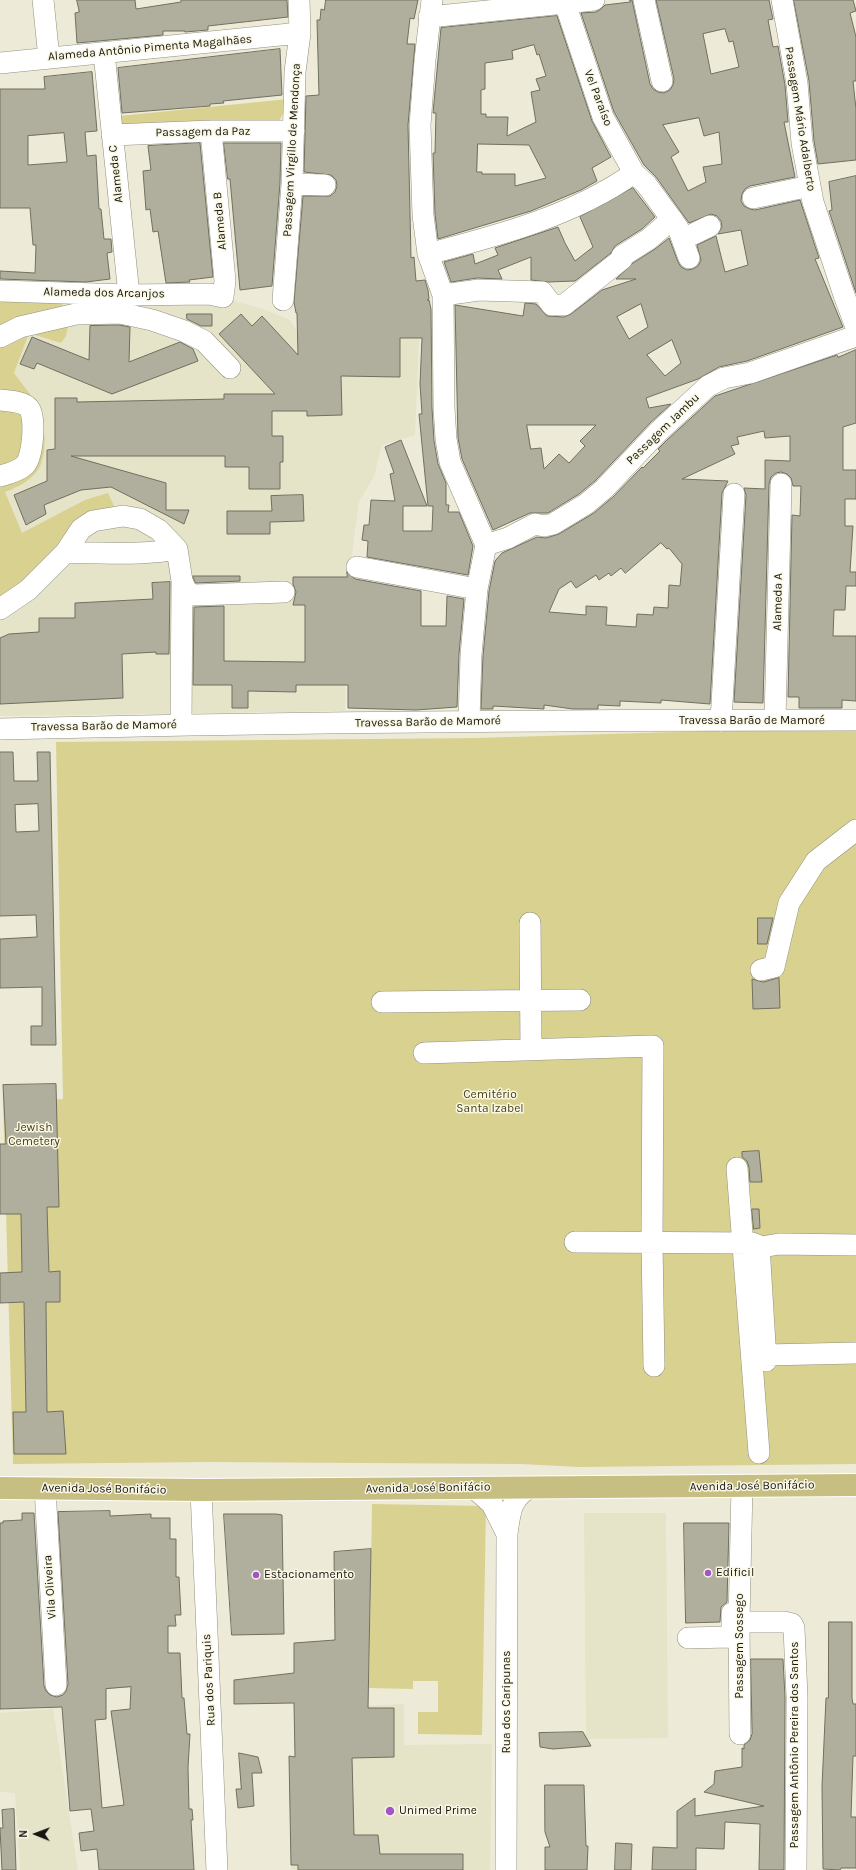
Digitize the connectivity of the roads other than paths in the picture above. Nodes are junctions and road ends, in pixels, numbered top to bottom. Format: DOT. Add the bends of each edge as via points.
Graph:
graph roads {
  1 [pos="43,0"];
  2 [pos="299,0"];
  3 [pos="594,0"];
  4 [pos="644,0"];
  5 [pos="782,0"];
  6 [pos="565,3"];
  7 [pos="431,9"];
  8 [pos="300,34"];
  9 [pos="104,53"];
  10 [pos="48,58"];
  11 [pos="0,63"];
  12 [pos="662,81"];
  13 [pos="211,131"];
  14 [pos="294,131"];
  15 [pos="112,135"];
  16 [pos="640,178"];
  17 [pos="292,184"];
  18 [pos="325,185"];
  19 [pos="810,186"];
  20 [pos="753,198"];
  21 [pos="672,219"];
  22 [pos="710,226"];
  23 [pos="683,239"];
  24 [pos="428,254"];
  25 [pos="689,258"];
  26 [pos="0,291"];
  27 [pos="209,294"];
  28 [pos="129,295"];
  29 [pos="443,295"];
  30 [pos="283,300"];
  31 [pos="856,327"];
  32 [pos="856,336"];
  33 [pos="0,337"];
  34 [pos="230,368"];
  35 [pos="0,400"];
  36 [pos="0,476"];
  37 [pos="781,484"];
  38 [pos="734,494"];
  39 [pos="486,545"];
  40 [pos="178,549"];
  41 [pos="65,553"];
  42 [pos="357,567"];
  43 [pos="182,581"];
  44 [pos="477,589"];
  45 [pos="284,592"];
  46 [pos="0,610"];
  47 [pos="775,720"];
  48 [pos="856,720"];
  49 [pos="469,721"];
  50 [pos="722,721"];
  51 [pos="181,724"];
  52 [pos="0,729"];
  53 [pos="856,830"];
  54 [pos="530,923"];
  55 [pos="761,970"];
  56 [pos="530,1000"];
  57 [pos="580,1000"];
  58 [pos="382,1002"];
  59 [pos="531,1049"];
  60 [pos="424,1053"];
  61 [pos="737,1168"];
  62 [pos="575,1242"];
  63 [pos="652,1242"];
  64 [pos="751,1245"];
  65 [pos="856,1245"];
  66 [pos="856,1353"];
  67 [pos="766,1355"];
  68 [pos="654,1366"];
  69 [pos="856,1485"];
  70 [pos="737,1486"];
  71 [pos="531,1487"];
  72 [pos="0,1488"];
  73 [pos="45,1488"];
  74 [pos="474,1488"];
  75 [pos="200,1490"];
  76 [pos="507,1534"];
  77 [pos="739,1622"];
  78 [pos="688,1638"];
  79 [pos="56,1685"];
  80 [pos="740,1734"];
  81 [pos="217,1870"];
  82 [pos="506,1870"];
  83 [pos="796,1870"];
  1 -- 10 [label="street"];
  2 -- 8 [label="street, Passagem Virgillo de Mendonça"];
  3 -- 6 [label="street"];
  4 -- 12 [label="street"];
  5 -- 19 [label="street, Passagem Mário Adalberto" via="797,83 802,143"];
  6 -- 7 [label="street"];
  6 -- 16 [label="street, Vel Paraíso" via="603,117"];
  7 -- 24 [label="street" via="420,125 423,215"];
  8 -- 9 [label="street, Alameda Antônio Pimenta Magalhães"];
  8 -- 14 [label="street, Passagem Virgillo de Mendonça"];
  9 -- 10 [label="street, Alameda Antônio Pimenta Magalhães"];
  9 -- 15 [label="street, Alameda C"];
  10 -- 11 [label="street, Alameda Antônio Pimenta Magalhães"];
  13 -- 14 [label="street, Passagem da Paz"];
  13 -- 15 [label="street, Passagem da Paz"];
  13 -- 27 [label="street, Alameda B" via="225,281 223,297"];
  14 -- 17 [label="street, Passagem Virgillo de Mendonça"];
  15 -- 28 [label="street, Alameda C"];
  16 -- 21 [label="street, Vel Paraíso"];
  16 -- 24 [label="street" via="558,214 490,238"];
  17 -- 18 [label="street"];
  17 -- 30 [label="street, Passagem Virgillo de Mendonça"];
  19 -- 20 [label="street"];
  19 -- 31 [label="street, Passagem Mário Adalberto" via="830,257"];
  21 -- 23 [label="street, Vel Paraíso"];
  21 -- 29 [label="street" via="649,239 622,256 622,259 564,305 552,305 542,292 479,290"];
  22 -- 23 [label="street"];
  23 -- 25 [label="street, Vel Paraíso"];
  24 -- 29 [label="street"];
  26 -- 28 [label="street, Alameda dos Arcanjos"];
  27 -- 28 [label="street, Alameda dos Arcanjos"];
  29 -- 39 [label="street" via="444,408 448,451 450,462"];
  32 -- 39 [label="street, Passagem Jambu" via="750,372 724,378 708,386 586,504 553,524 535,524 508,538"];
  33 -- 34 [label="street" via="20,327 76,314 120,313 184,331 204,341"];
  35 -- 36 [label="street" via="22,403 29,408 33,420 30,454 26,463 21,469"];
  37 -- 47 [label="street, Alameda A"];
  38 -- 50 [label="street"];
  39 -- 44 [label="street"];
  40 -- 41 [label="street" via="137,553"];
  40 -- 41 [label="street" via="158,530 140,519 123,516 93,521 80,529"];
  40 -- 43 [label="street"];
  41 -- 46 [label="street" via="28,590"];
  42 -- 44 [label="street"];
  43 -- 45 [label="street" via="187,592 194,595"];
  43 -- 51 [label="street"];
  44 -- 49 [label="street"];
  47 -- 48 [label="street, Travessa Barão de Mamoré"];
  47 -- 50 [label="street, Travessa Barão de Mamoré"];
  49 -- 50 [label="street, Travessa Barão de Mamoré"];
  49 -- 51 [label="street, Travessa Barão de Mamoré"];
  51 -- 52 [label="street, Travessa Barão de Mamoré"];
  53 -- 55 [label="street" via="816,861 789,903 774,966"];
  54 -- 56 [label="street"];
  56 -- 57 [label="street"];
  56 -- 58 [label="street"];
  56 -- 59 [label="street"];
  59 -- 60 [label="street"];
  59 -- 63 [label="street" via="653,1046"];
  61 -- 64 [label="street"];
  62 -- 63 [label="street"];
  63 -- 64 [label="street"];
  63 -- 68 [label="street"];
  64 -- 65 [label="street"];
  64 -- 67 [label="street"];
  64 -- 67 [label="street" via="765,1452"];
  66 -- 67 [label="street"];
  69 -- 70 [label="main road, Avenida José Bonifácio"];
  70 -- 71 [label="main road, Avenida José Bonifácio"];
  70 -- 77 [label="street, Passagem Sossego"];
  70 -- 78 [label="street" via="732,1632 729,1637 724,1638"];
  71 -- 74 [label="main road, Avenida José Bonifácio"];
  71 -- 76 [label="street, Rua dos Caripunas" via="524,1490 511,1507"];
  72 -- 73 [label="main road, Avenida José Bonifácio"];
  73 -- 75 [label="main road, Avenida José Bonifácio"];
  73 -- 79 [label="street, Vila Oliveira"];
  74 -- 75 [label="main road, Avenida José Bonifácio"];
  74 -- 76 [label="street, Rua dos Caripunas" via="492,1504"];
  75 -- 81 [label="street, Rua dos Pariquis"];
  76 -- 82 [label="street, Rua dos Caripunas"];
  77 -- 80 [label="street, Passagem Sossego"];
  77 -- 83 [label="street, Passagem Antônio Pereira dos Santos" via="788,1622 793,1625 797,1697"];
}
